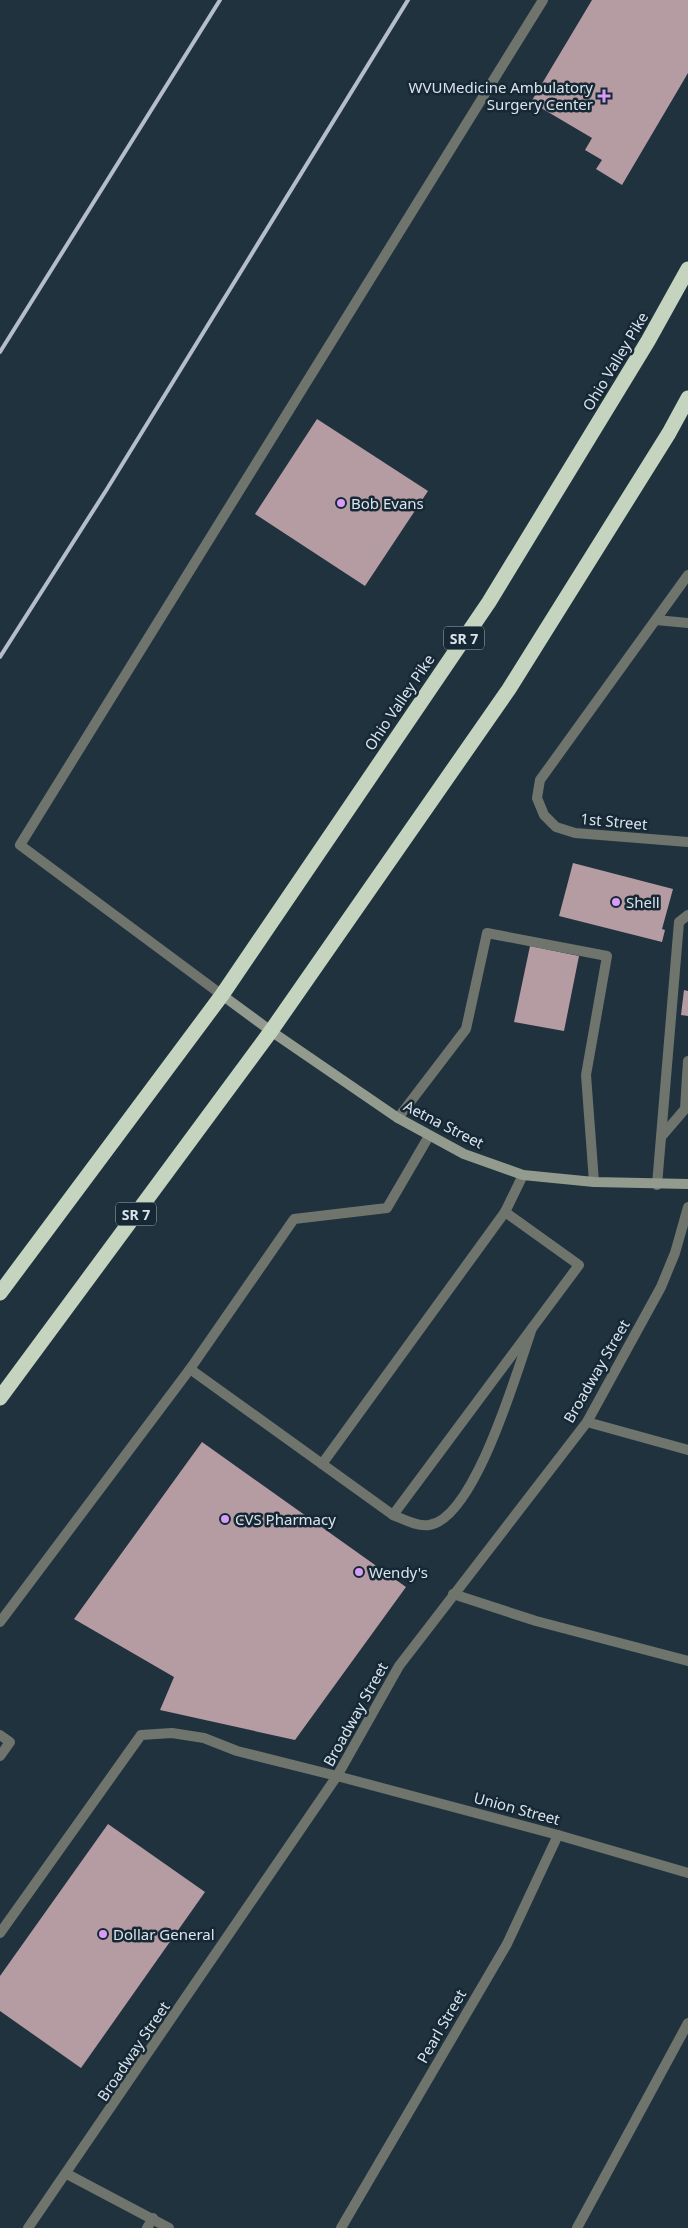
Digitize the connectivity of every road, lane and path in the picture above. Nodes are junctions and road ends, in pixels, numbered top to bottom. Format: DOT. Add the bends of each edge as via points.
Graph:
graph roads {
  1 [pos="543,0"];
  2 [pos="688,269"];
  3 [pos="688,398"];
  4 [pos="688,575"];
  5 [pos="656,620"];
  6 [pos="688,622"];
  7 [pos="688,842"];
  8 [pos="688,916"];
  9 [pos="222,995"];
  10 [pos="271,1031"];
  11 [pos="688,1061"];
  12 [pos="398,1118"];
  13 [pos="429,1136"];
  14 [pos="661,1137"];
  15 [pos="523,1175"];
  16 [pos="594,1182"];
  17 [pos="688,1184"];
  18 [pos="657,1185"];
  19 [pos="688,1207"];
  20 [pos="505,1212"];
  21 [pos="0,1293"];
  22 [pos="532,1328"];
  23 [pos="190,1369"];
  24 [pos="0,1398"];
  25 [pos="587,1422"];
  26 [pos="688,1450"];
  27 [pos="322,1464"];
  28 [pos="393,1514"];
  29 [pos="453,1594"];
  30 [pos="0,1622"];
  31 [pos="688,1661"];
  32 [pos="0,1735"];
  33 [pos="0,1756"];
  34 [pos="337,1776"];
  35 [pos="558,1835"];
  36 [pos="688,1873"];
  37 [pos="0,1933"];
  38 [pos="688,2023"];
  39 [pos="67,2174"];
  40 [pos="153,2218"];
  41 [pos="28,2228"];
  42 [pos="147,2228"];
  43 [pos="169,2228"];
  44 [pos="340,2228"];
  45 [pos="577,2228"];
  1 -- 9 [label="street" via="20,845"];
  2 -- 9 [label="highway, Ohio Valley Pike / SR 7" via="648,341 489,602"];
  3 -- 10 [label="highway, SR 7" via="509,689"];
  4 -- 5 [label="street"];
  5 -- 6 [label="street"];
  5 -- 7 [label="street, 1st Street" via="540,780 537,798 544,814 556,827 575,833"];
  8 -- 14 [label="street" via="678,922"];
  9 -- 10 [label="street, Aetna Street"];
  9 -- 21 [label="highway, SR 7"];
  10 -- 12 [label="street, Aetna Street"];
  10 -- 24 [label="highway, SR 7"];
  11 -- 14 [label="street" via="685,1109"];
  12 -- 13 [label="street, Aetna Street"];
  12 -- 16 [label="street" via="466,1029 487,933 607,956 586,1076"];
  13 -- 15 [label="street, Aetna Street" via="464,1154"];
  13 -- 23 [label="street" via="387,1208 294,1219"];
  14 -- 18 [label="street"];
  15 -- 16 [label="street, Aetna Street"];
  15 -- 20 [label="street"];
  16 -- 18 [label="street, Aetna Street"];
  17 -- 18 [label="street, Aetna Street"];
  19 -- 25 [label="street, Broadway Street" via="661,1287"];
  20 -- 22 [label="street" via="579,1265"];
  20 -- 27 [label="street"];
  22 -- 28 [label="street"];
  22 -- 28 [label="street" via="495,1434 474,1479 450,1515 429,1525"];
  23 -- 27 [label="street"];
  23 -- 30 [label="street"];
  25 -- 26 [label="street"];
  25 -- 29 [label="street, Broadway Street"];
  27 -- 28 [label="street"];
  29 -- 31 [label="street" via="536,1621"];
  29 -- 34 [label="street, Broadway Street" via="399,1666"];
  32 -- 33 [label="street" via="10,1742"];
  34 -- 35 [label="street, Union Street"];
  34 -- 37 [label="street, Union Street" via="204,1738 172,1733 141,1735"];
  34 -- 39 [label="street, Broadway Street"];
  35 -- 36 [label="street, Union Street"];
  35 -- 44 [label="street, Pearl Street" via="507,1944"];
  38 -- 45 [label="street"];
  39 -- 40 [label="street"];
  39 -- 41 [label="street, Broadway Street"];
  40 -- 42 [label="street"];
  40 -- 43 [label="street"];
}
